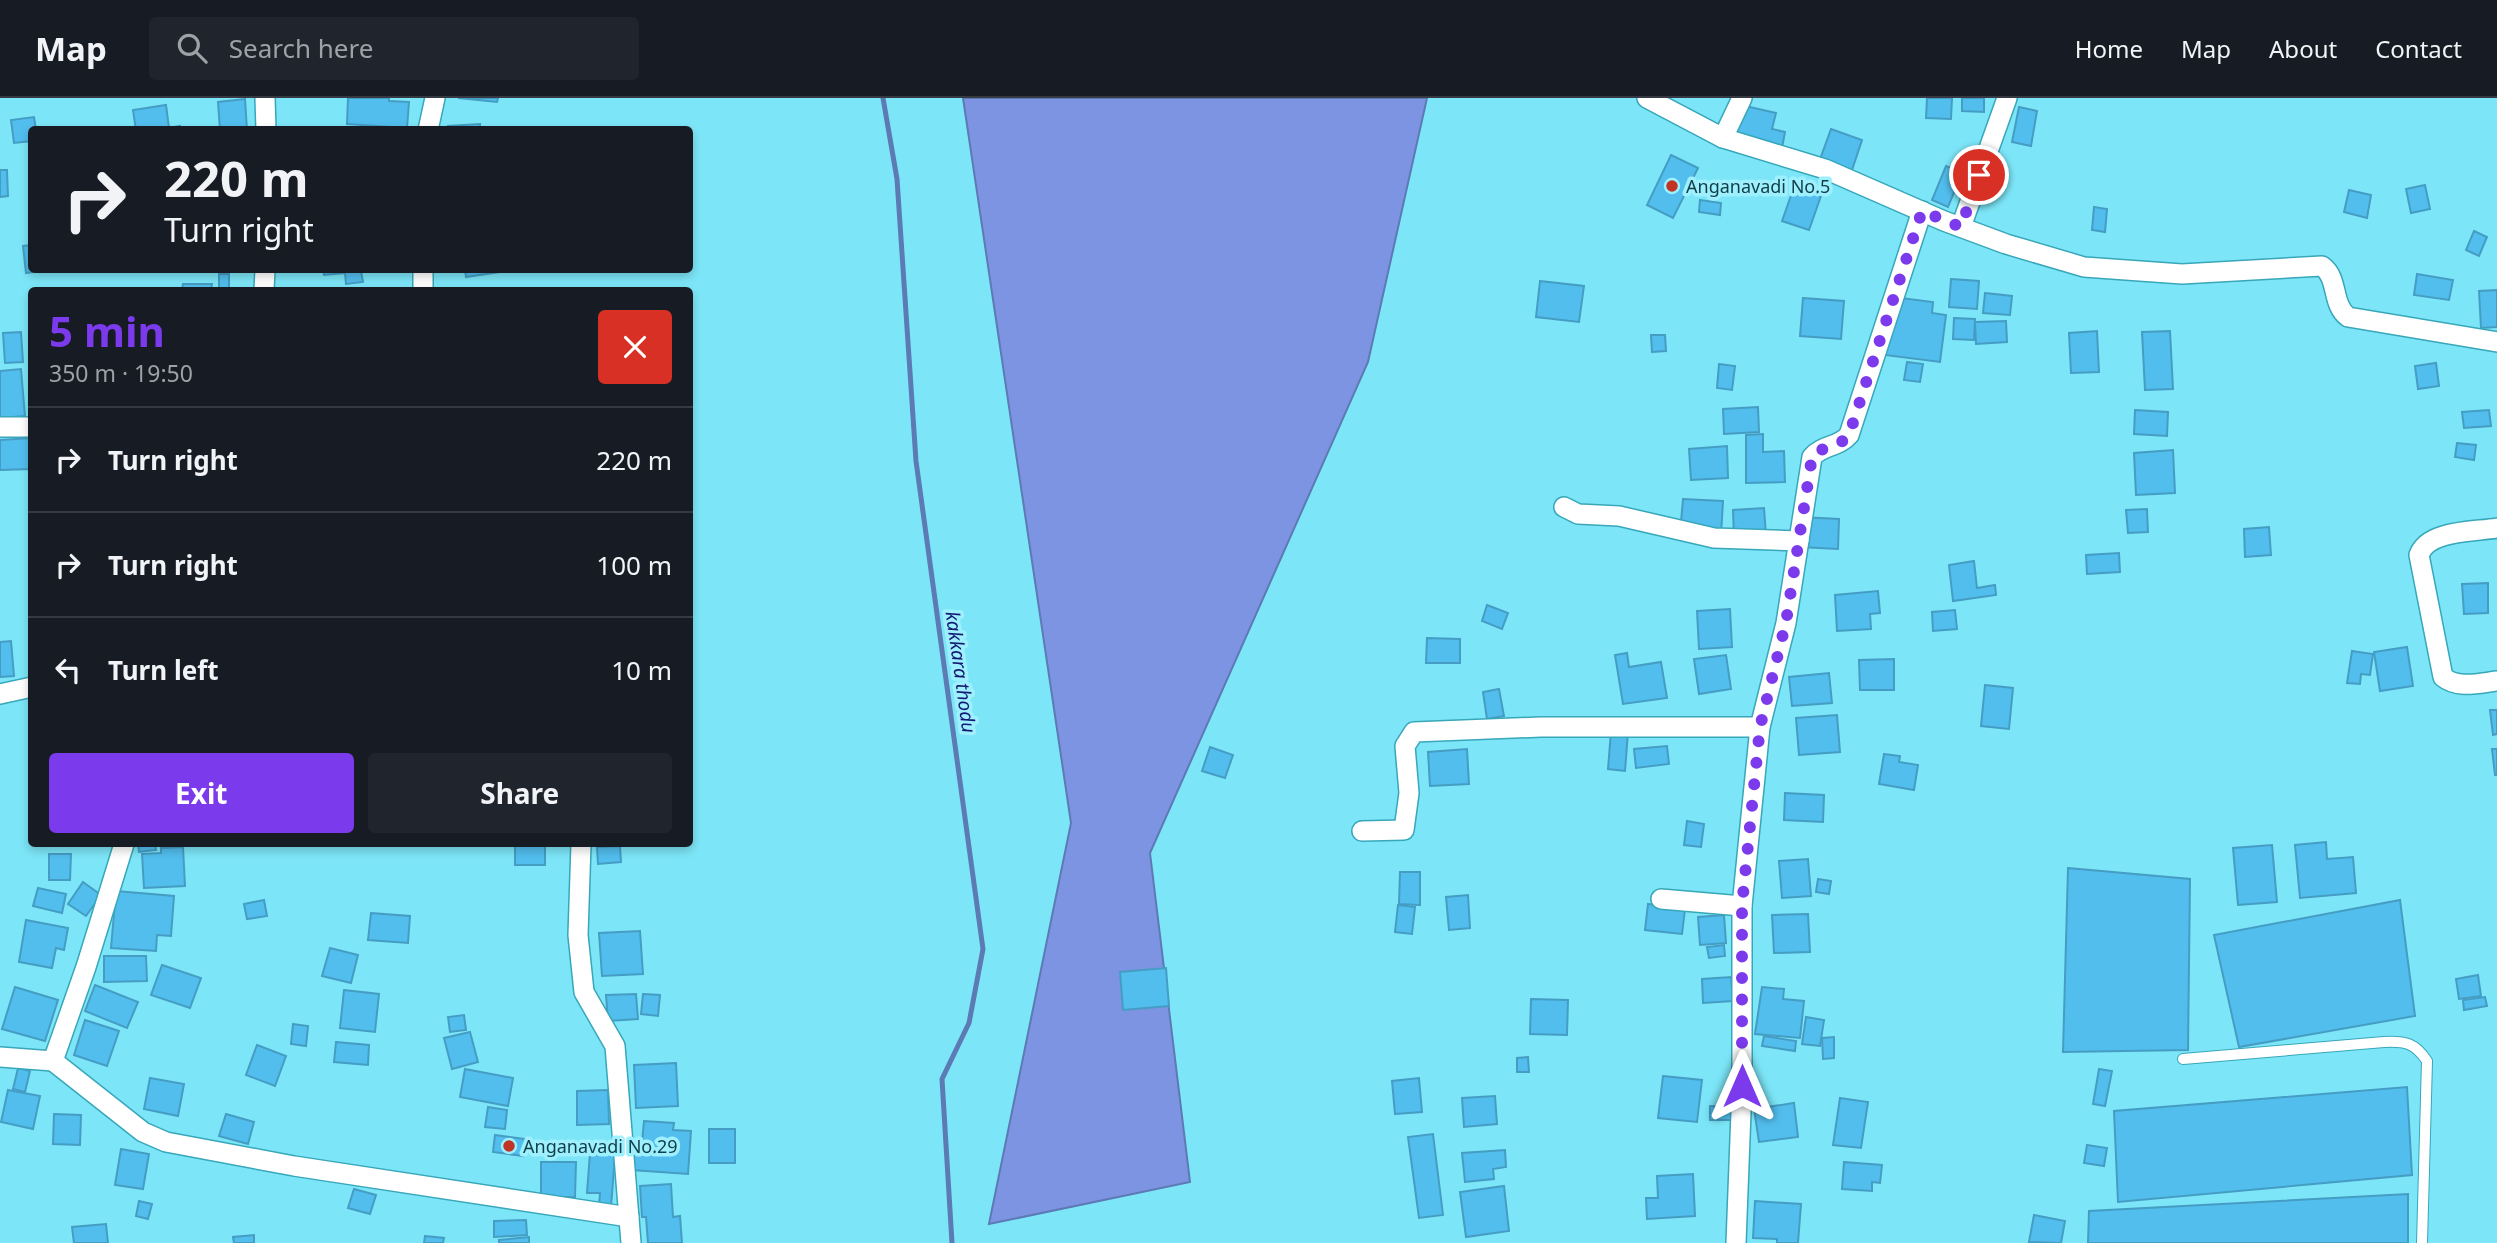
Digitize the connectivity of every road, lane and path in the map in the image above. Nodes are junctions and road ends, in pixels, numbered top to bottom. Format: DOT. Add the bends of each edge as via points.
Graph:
graph roads {
  1 [pos="265,98"];
  2 [pos="435,98"];
  3 [pos="1647,98"];
  4 [pos="1742,98"];
  5 [pos="2007,98"];
  6 [pos="265,126"];
  7 [pos="429,126"];
  8 [pos="1723,138"];
  9 [pos="1922,211"];
  10 [pos="1961,227"];
  11 [pos="2497,342"];
  12 [pos="0,427"];
  13 [pos="28,427"];
  14 [pos="1564,507"];
  15 [pos="2497,528"];
  16 [pos="1798,541"];
  17 [pos="2497,681"];
  18 [pos="28,688"];
  19 [pos="0,694"];
  20 [pos="1760,727"];
  21 [pos="1362,831"];
  22 [pos="123,847"];
  23 [pos="581,847"];
  24 [pos="1661,899"];
  25 [pos="1742,905"];
  26 [pos="0,1057"];
  27 [pos="2183,1059"];
  28 [pos="53,1061"];
  29 [pos="629,1217"];
  30 [pos="631,1243"];
  31 [pos="1736,1243"];
  32 [pos="2422,1243"];
  1 -- 6 [label="street"];
  2 -- 7 [label="street"];
  3 -- 8 [label="street"];
  4 -- 8 [label="street"];
  5 -- 10 [label="street"];
  8 -- 9 [label="street" via="1825,169"];
  9 -- 10 [label="street"];
  9 -- 16 [label="street" via="1849,435 1812,457"];
  10 -- 11 [label="street" via="2084,267 2182,274 2322,266 2330,275 2339,308 2348,317"];
  12 -- 13 [label="street"];
  14 -- 16 [label="street" via="1578,514 1619,516 1714,538"];
  15 -- 17 [label="street" via="2432,539 2422,545 2419,555 2443,677 2461,684"];
  16 -- 20 [label="street" via="1786,622"];
  18 -- 19 [label="street"];
  20 -- 21 [label="street" via="1413,732 1405,746 1409,793 1404,830"];
  20 -- 25 [label="street"];
  22 -- 28 [label="street"];
  23 -- 29 [label="street" via="578,935 584,992 615,1046"];
  24 -- 25 [label="street"];
  25 -- 31 [label="street"];
  26 -- 28 [label="street"];
  27 -- 32 [label="lane" via="2384,1042 2406,1041 2417,1047 2427,1061"];
  28 -- 29 [label="street" via="143,1132 166,1142"];
  29 -- 30 [label="street"];
}
